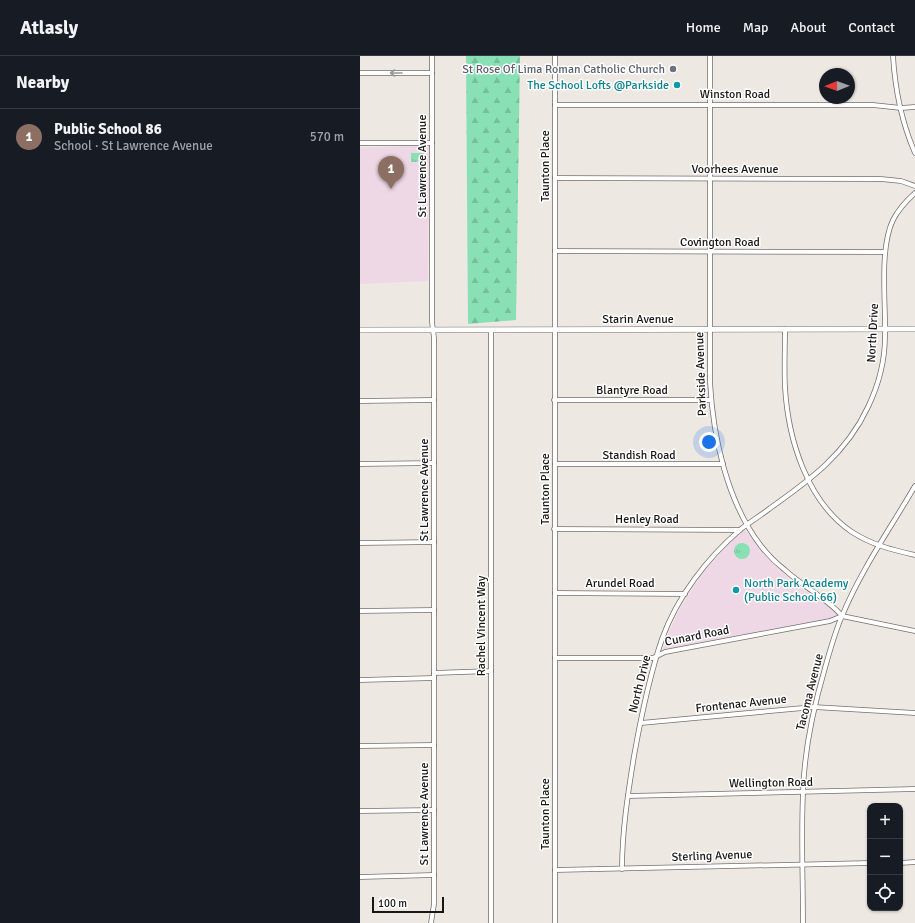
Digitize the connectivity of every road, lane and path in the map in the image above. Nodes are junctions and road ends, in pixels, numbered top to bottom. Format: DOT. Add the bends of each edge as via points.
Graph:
graph roads {
  1 [pos="432,56"];
  2 [pos="555,56"];
  3 [pos="710,56"];
  4 [pos="893,56"];
  5 [pos="360,73"];
  6 [pos="432,73"];
  7 [pos="710,104"];
  8 [pos="555,105"];
  9 [pos="915,107"];
  10 [pos="901,108"];
  11 [pos="360,143"];
  12 [pos="432,143"];
  13 [pos="915,153"];
  14 [pos="555,178"];
  15 [pos="710,178"];
  16 [pos="915,186"];
  17 [pos="915,193"];
  18 [pos="555,251"];
  19 [pos="710,252"];
  20 [pos="885,252"];
  21 [pos="554,329"];
  22 [pos="709,329"];
  23 [pos="785,329"];
  24 [pos="885,329"];
  25 [pos="915,329"];
  26 [pos="360,330"];
  27 [pos="433,330"];
  28 [pos="491,330"];
  29 [pos="434,400"];
  30 [pos="554,400"];
  31 [pos="711,400"];
  32 [pos="360,401"];
  33 [pos="434,463"];
  34 [pos="360,464"];
  35 [pos="555,464"];
  36 [pos="723,464"];
  37 [pos="808,480"];
  38 [pos="915,486"];
  39 [pos="747,524"];
  40 [pos="554,529"];
  41 [pos="740,530"];
  42 [pos="434,542"];
  43 [pos="360,543"];
  44 [pos="879,546"];
  45 [pos="915,554"];
  46 [pos="555,593"];
  47 [pos="685,594"];
  48 [pos="434,610"];
  49 [pos="360,611"];
  50 [pos="842,616"];
  51 [pos="915,631"];
  52 [pos="657,657"];
  53 [pos="555,658"];
  54 [pos="491,671"];
  55 [pos="434,673"];
  56 [pos="434,678"];
  57 [pos="360,680"];
  58 [pos="814,707"];
  59 [pos="915,713"];
  60 [pos="641,723"];
  61 [pos="434,745"];
  62 [pos="360,746"];
  63 [pos="915,789"];
  64 [pos="803,792"];
  65 [pos="628,796"];
  66 [pos="434,810"];
  67 [pos="360,812"];
  68 [pos="915,862"];
  69 [pos="803,863"];
  70 [pos="867,863"];
  71 [pos="903,863"];
  72 [pos="622,869"];
  73 [pos="555,870"];
  74 [pos="434,875"];
  75 [pos="360,877"];
  76 [pos="431,923"];
  77 [pos="491,923"];
  78 [pos="556,923"];
  79 [pos="803,923"];
  1 -- 6 [label="street, St Lawrence Avenue"];
  2 -- 8 [label="street, Taunton Place"];
  3 -- 7 [label="street, Parkside Avenue"];
  4 -- 10 [label="street"];
  6 -- 5 [label="street, one-way"];
  6 -- 12 [label="street, St Lawrence Avenue"];
  7 -- 8 [label="street, Winston Road"];
  7 -- 10 [label="street, Winston Road" via="873,105"];
  7 -- 15 [label="street, Parkside Avenue"];
  8 -- 14 [label="street, Taunton Place"];
  9 -- 10 [label="street, Winston Road"];
  10 -- 13 [label="street"];
  11 -- 12 [label="street"];
  12 -- 27 [label="street, St Lawrence Avenue"];
  14 -- 15 [label="street, Voorhees Avenue"];
  14 -- 18 [label="street, Taunton Place"];
  15 -- 16 [label="street, Voorhees Avenue" via="881,179 896,180"];
  15 -- 19 [label="street, Parkside Avenue"];
  17 -- 20 [label="street, North Drive" via="893,221"];
  18 -- 19 [label="street, Covington Road"];
  18 -- 21 [label="street, Taunton Place"];
  19 -- 20 [label="street, Covington Road"];
  19 -- 22 [label="street, Parkside Avenue"];
  20 -- 24 [label="street, North Drive"];
  21 -- 22 [label="street, Starin Avenue"];
  21 -- 28 [label="street, Starin Avenue"];
  21 -- 30 [label="street, Taunton Place"];
  22 -- 23 [label="street, Starin Avenue"];
  22 -- 31 [label="street, Parkside Avenue"];
  23 -- 24 [label="street, Starin Avenue"];
  23 -- 37 [label="street" via="785,386 788,412 795,444"];
  24 -- 25 [label="street, Starin Avenue"];
  24 -- 37 [label="street, North Drive" via="880,377 866,411 839,453"];
  26 -- 27 [label="street, Starin Avenue"];
  27 -- 28 [label="street, Starin Avenue"];
  27 -- 29 [label="street, St Lawrence Avenue"];
  28 -- 54 [label="street, Rachel Vincent Way"];
  29 -- 32 [label="street"];
  29 -- 33 [label="street, St Lawrence Avenue"];
  30 -- 31 [label="street, Blantyre Road"];
  30 -- 35 [label="street, Taunton Place"];
  31 -- 36 [label="street, Parkside Avenue"];
  33 -- 34 [label="street"];
  33 -- 42 [label="street, St Lawrence Avenue"];
  35 -- 36 [label="street, Standish Road"];
  35 -- 40 [label="street, Taunton Place"];
  36 -- 39 [label="street, Parkside Avenue"];
  37 -- 39 [label="street, North Drive"];
  37 -- 44 [label="street" via="835,518 852,532"];
  38 -- 44 [label="street, Tacoma Avenue"];
  39 -- 41 [label="street, North Drive"];
  39 -- 50 [label="street, Parkside Avenue" via="769,555 798,583"];
  40 -- 41 [label="street, Henley Road"];
  40 -- 46 [label="street, Taunton Place"];
  41 -- 47 [label="street, North Drive" via="711,560"];
  42 -- 43 [label="street"];
  42 -- 48 [label="street, St Lawrence Avenue"];
  44 -- 45 [label="street"];
  44 -- 50 [label="street, Tacoma Avenue"];
  46 -- 47 [label="street, Arundel Road"];
  46 -- 53 [label="street, Taunton Place"];
  47 -- 52 [label="street, North Drive" via="668,625"];
  48 -- 49 [label="street"];
  48 -- 55 [label="street, St Lawrence Avenue"];
  50 -- 51 [label="street, Parkside Avenue"];
  50 -- 52 [label="street, Cunard Road" via="830,621 665,652"];
  50 -- 58 [label="street, Tacoma Avenue"];
  52 -- 53 [label="street, Cunard Road"];
  52 -- 60 [label="street, North Drive"];
  53 -- 73 [label="street, Taunton Place"];
  54 -- 55 [label="street"];
  54 -- 77 [label="street, Rachel Vincent Way"];
  55 -- 56 [label="street, St Lawrence Avenue"];
  56 -- 57 [label="street"];
  56 -- 61 [label="street, St Lawrence Avenue"];
  58 -- 59 [label="street, Frontenac Avenue"];
  58 -- 60 [label="street, Frontenac Avenue"];
  58 -- 64 [label="street, Tacoma Avenue"];
  60 -- 65 [label="street, North Drive"];
  61 -- 62 [label="street"];
  61 -- 66 [label="street, St Lawrence Avenue"];
  63 -- 64 [label="street, Wellington Road"];
  64 -- 65 [label="street, Wellington Road"];
  64 -- 69 [label="street, Tacoma Avenue"];
  65 -- 72 [label="street, North Drive"];
  66 -- 67 [label="street"];
  66 -- 74 [label="street, St Lawrence Avenue"];
  68 -- 71 [label="street"];
  69 -- 70 [label="street, Sterling Avenue"];
  69 -- 72 [label="street, Sterling Avenue"];
  69 -- 79 [label="street, Tacoma Avenue"];
  72 -- 73 [label="street, Sterling Avenue"];
  73 -- 78 [label="street, Taunton Place"];
  74 -- 75 [label="street"];
  74 -- 76 [label="street, St Lawrence Avenue"];
}
